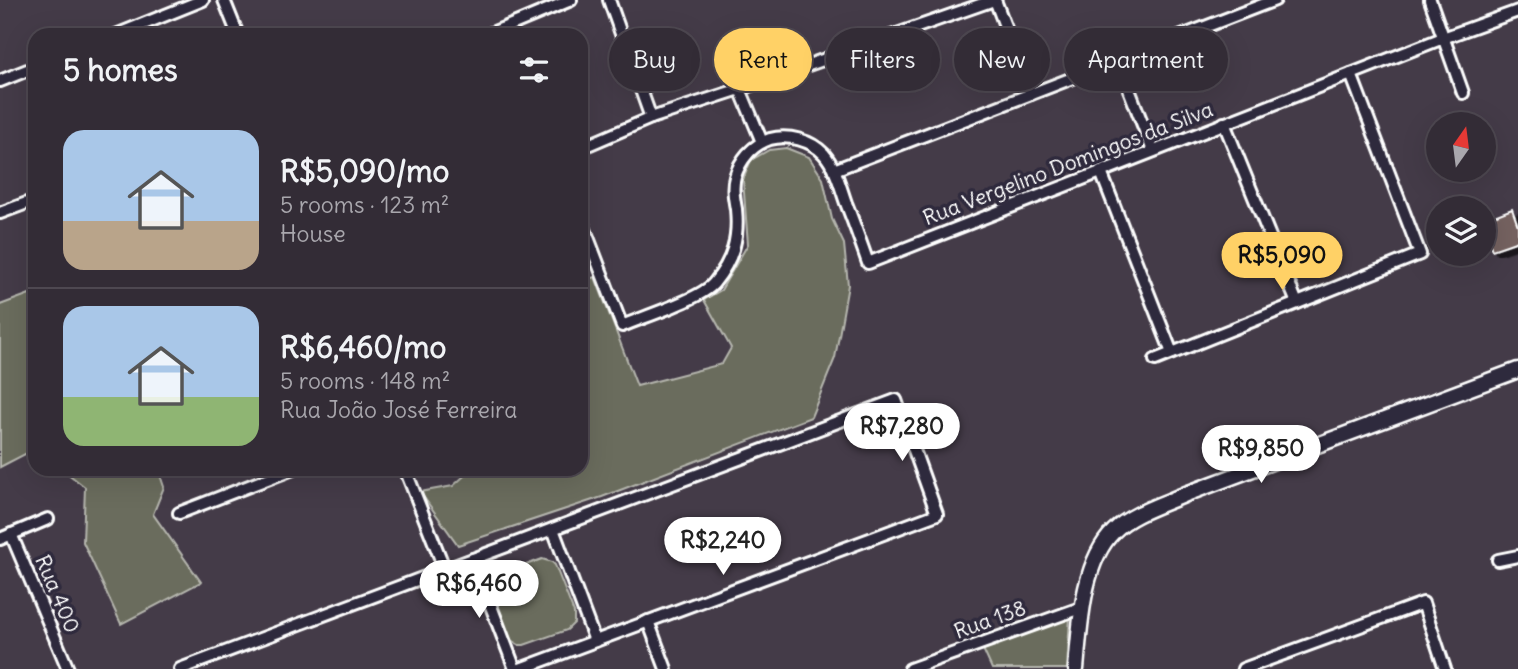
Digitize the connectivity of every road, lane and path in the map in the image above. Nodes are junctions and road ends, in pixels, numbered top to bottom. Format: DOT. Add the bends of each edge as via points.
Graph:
graph roads {
  1 [pos="203,0"];
  2 [pos="224,0"];
  3 [pos="571,0"];
  4 [pos="609,0"];
  5 [pos="995,0"];
  6 [pos="1275,0"];
  7 [pos="1430,0"];
  8 [pos="1518,11"];
  9 [pos="133,28"];
  10 [pos="235,28"];
  11 [pos="504,28"];
  12 [pos="1203,28"];
  13 [pos="1443,38"];
  14 [pos="812,64"];
  15 [pos="28,70"];
  16 [pos="1350,74"];
  17 [pos="0,81"];
  18 [pos="1064,81"];
  19 [pos="734,91"];
  20 [pos="741,91"];
  21 [pos="1130,91"];
  22 [pos="1463,93"];
  23 [pos="1031,94"];
  24 [pos="651,118"];
  25 [pos="1224,123"];
  26 [pos="762,142"];
  27 [pos="588,145"];
  28 [pos="1153,151"];
  29 [pos="834,170"];
  30 [pos="1101,172"];
  31 [pos="28,203"];
  32 [pos="0,213"];
  33 [pos="588,237"];
  34 [pos="1297,303"];
  35 [pos="1172,353"];
  36 [pos="1155,360"];
  37 [pos="1518,370"];
  38 [pos="263,476"];
  39 [pos="277,476"];
  40 [pos="408,476"];
  41 [pos="265,481"];
  42 [pos="179,513"];
  43 [pos="48,519"];
  44 [pos="553,529"];
  45 [pos="6,536"];
  46 [pos="1518,556"];
  47 [pos="473,559"];
  48 [pos="1498,560"];
  49 [pos="445,569"];
  50 [pos="1083,607"];
  51 [pos="648,621"];
  52 [pos="595,641"];
  53 [pos="68,669"];
  54 [pos="180,669"];
  55 [pos="517,669"];
  56 [pos="666,669"];
  57 [pos="911,669"];
  58 [pos="1076,669"];
  59 [pos="1243,669"];
  60 [pos="1445,669"];
  1 -- 9 [label="street"];
  2 -- 10 [label="street"];
  3 -- 11 [label="street"];
  4 -- 24 [label="street"];
  5 -- 14 [label="street"];
  5 -- 23 [label="street"];
  6 -- 12 [label="street"];
  7 -- 13 [label="street"];
  8 -- 13 [label="street, Rua Vergelino Domingos da Silva"];
  13 -- 16 [label="street, Rua Vergelino Domingos da Silva"];
  13 -- 22 [label="street"];
  15 -- 17 [label="street"];
  16 -- 25 [label="street, Rua Vergelino Domingos da Silva"];
  16 -- 34 [label="street" via="1420,254"];
  18 -- 23 [label="street"];
  19 -- 24 [label="street"];
  20 -- 26 [label="street"];
  21 -- 28 [label="street"];
  23 -- 29 [label="street"];
  24 -- 27 [label="street"];
  25 -- 28 [label="street, Rua Vergelino Domingos da Silva"];
  25 -- 34 [label="street"];
  26 -- 29 [label="street" via="780,137 806,142 824,154"];
  26 -- 33 [label="street" via="743,159 736,173 736,239 715,281 703,292 622,326"];
  28 -- 30 [label="street, Rua Vergelino Domingos da Silva"];
  29 -- 30 [label="street, Rua Vergelino Domingos da Silva" via="868,263"];
  30 -- 35 [label="street"];
  31 -- 32 [label="street"];
  34 -- 35 [label="street"];
  35 -- 36 [label="street"];
  37 -- 50 [label="street" via="1146,511 1105,541"];
  38 -- 41 [label="street"];
  39 -- 41 [label="street"];
  40 -- 49 [label="street"];
  41 -- 42 [label="street"];
  43 -- 45 [label="street"];
  44 -- 47 [label="street"];
  44 -- 51 [label="street" via="896,400 937,514"];
  44 -- 52 [label="street"];
  45 -- 53 [label="street, Rua 400"];
  46 -- 48 [label="street"];
  47 -- 49 [label="street"];
  47 -- 55 [label="street"];
  49 -- 54 [label="street"];
  50 -- 57 [label="street, Rua 138"];
  50 -- 58 [label="street"];
  51 -- 52 [label="street"];
  51 -- 56 [label="street"];
  52 -- 55 [label="street"];
  59 -- 60 [label="street" via="1423,603"];
}
